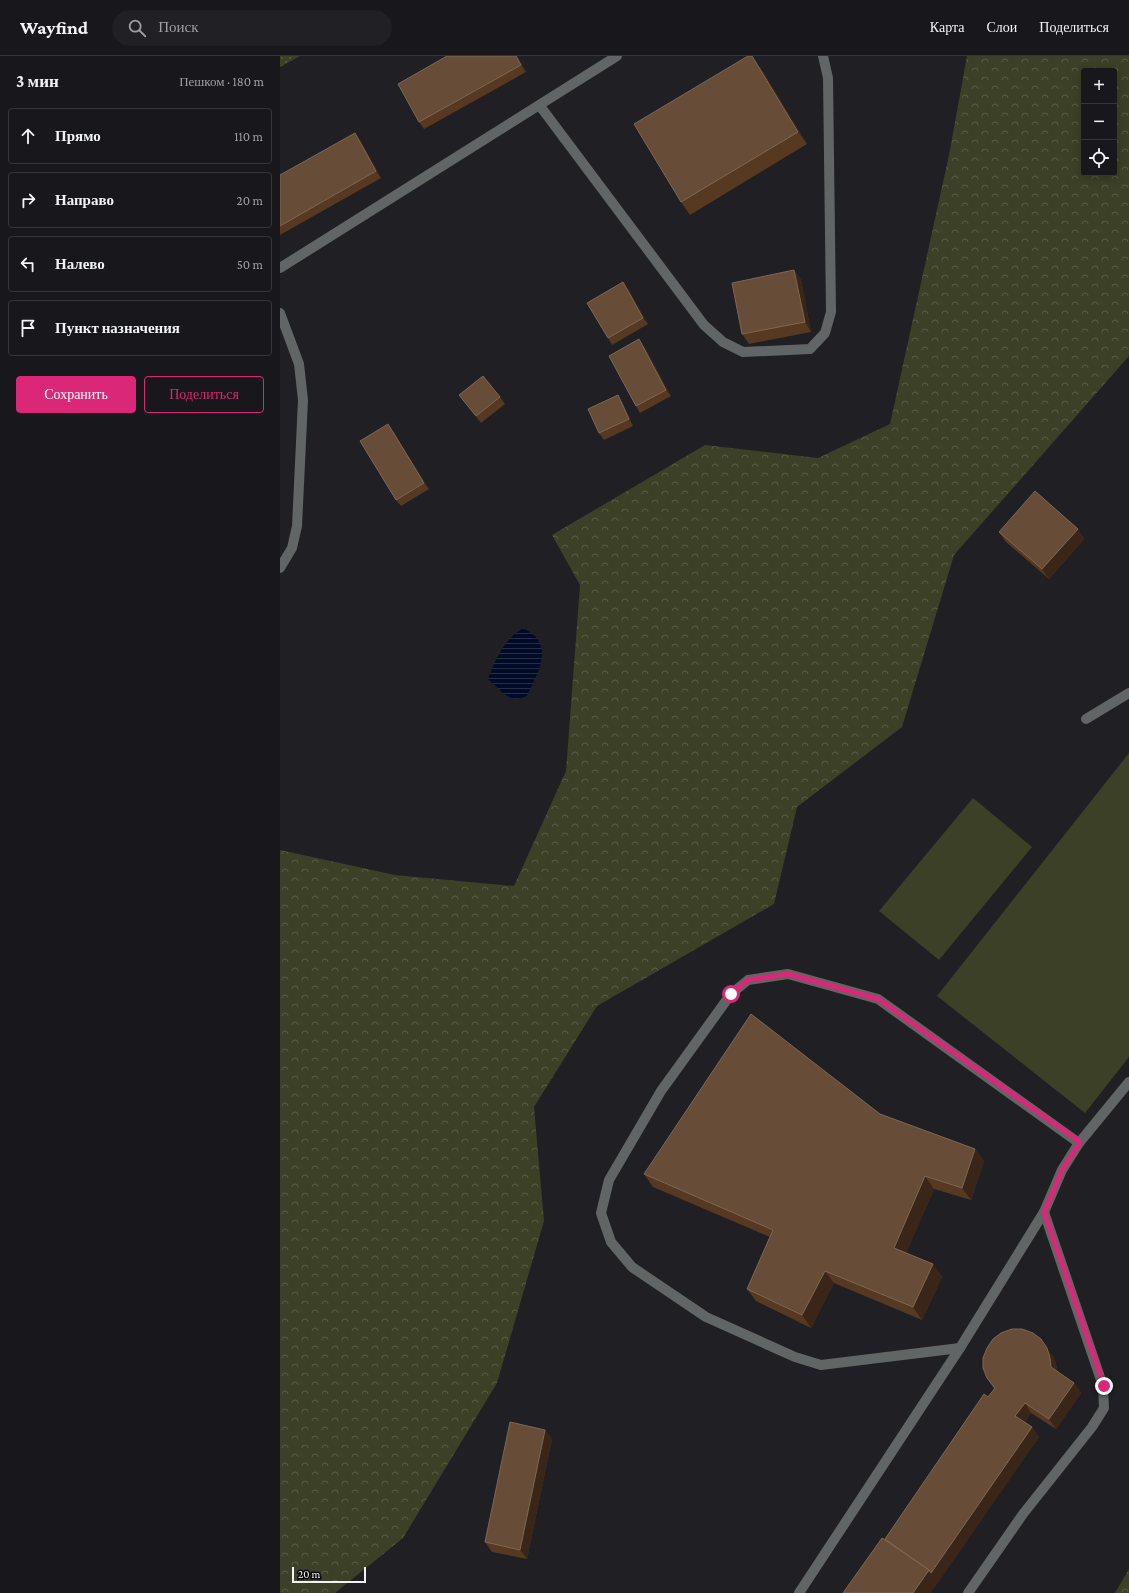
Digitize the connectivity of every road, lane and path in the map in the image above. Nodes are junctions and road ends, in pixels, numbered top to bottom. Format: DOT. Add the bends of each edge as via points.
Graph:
graph roads {
  1 [pos="617,56"];
  2 [pos="823,56"];
  3 [pos="540,106"];
  4 [pos="280,268"];
  5 [pos="280,313"];
  6 [pos="280,568"];
  7 [pos="1129,693"];
  8 [pos="1086,719"];
  9 [pos="1129,1082"];
  10 [pos="1080,1142"];
  11 [pos="1044,1212"];
  12 [pos="960,1348"];
  13 [pos="799,1593"];
  14 [pos="968,1593"];
  1 -- 3 [label="street"];
  2 -- 3 [label="street" via="828,78 831,312 825,333 810,349 744,352 723,342 704,325"];
  3 -- 4 [label="street"];
  5 -- 6 [label="street" via="298,364 302,400 297,526 292,548"];
  7 -- 8 [label="street"];
  9 -- 10 [label="street"];
  10 -- 11 [label="street" via="1062,1170"];
  10 -- 12 [label="street" via="878,999 788,974 748,980 731,994 661,1091 609,1180 600,1213 611,1242 632,1267 706,1317 821,1366"];
  11 -- 12 [label="street"];
  11 -- 14 [label="street" via="1104,1386 1104,1408 1092,1428 1023,1514"];
  12 -- 13 [label="street"];
}
